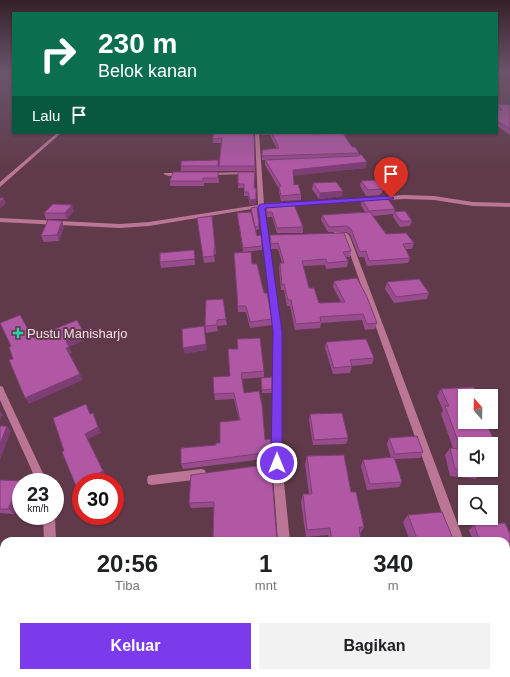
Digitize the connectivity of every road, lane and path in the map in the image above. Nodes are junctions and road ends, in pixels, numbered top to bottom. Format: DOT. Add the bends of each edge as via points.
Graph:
graph roads {
  1 [pos="58,134"];
  2 [pos="257,134"];
  3 [pos="260,173"];
  4 [pos="166,174"];
  5 [pos="190,174"];
  6 [pos="205,174"];
  7 [pos="0,185"];
  8 [pos="510,205"];
  9 [pos="261,206"];
  10 [pos="0,220"];
  11 [pos="327,235"];
  12 [pos="0,390"];
  13 [pos="214,472"];
  14 [pos="38,473"];
  15 [pos="152,480"];
  16 [pos="49,525"];
  17 [pos="50,537"];
  18 [pos="283,537"];
  19 [pos="457,537"];
  1 -- 7 [label="street"];
  2 -- 3 [label="street" via="263,163"];
  3 -- 6 [label="street"];
  3 -- 9 [label="street"];
  4 -- 5 [label="street"];
  8 -- 9 [label="street" via="404,197"];
  9 -- 10 [label="street" via="149,224 120,226"];
  9 -- 18 [label="street" via="270,237 278,332 273,463"];
  11 -- 19 [label="street" via="342,234 347,237"];
  12 -- 14 [label="street"];
  13 -- 15 [label="street"];
  16 -- 17 [label="street"];
}
